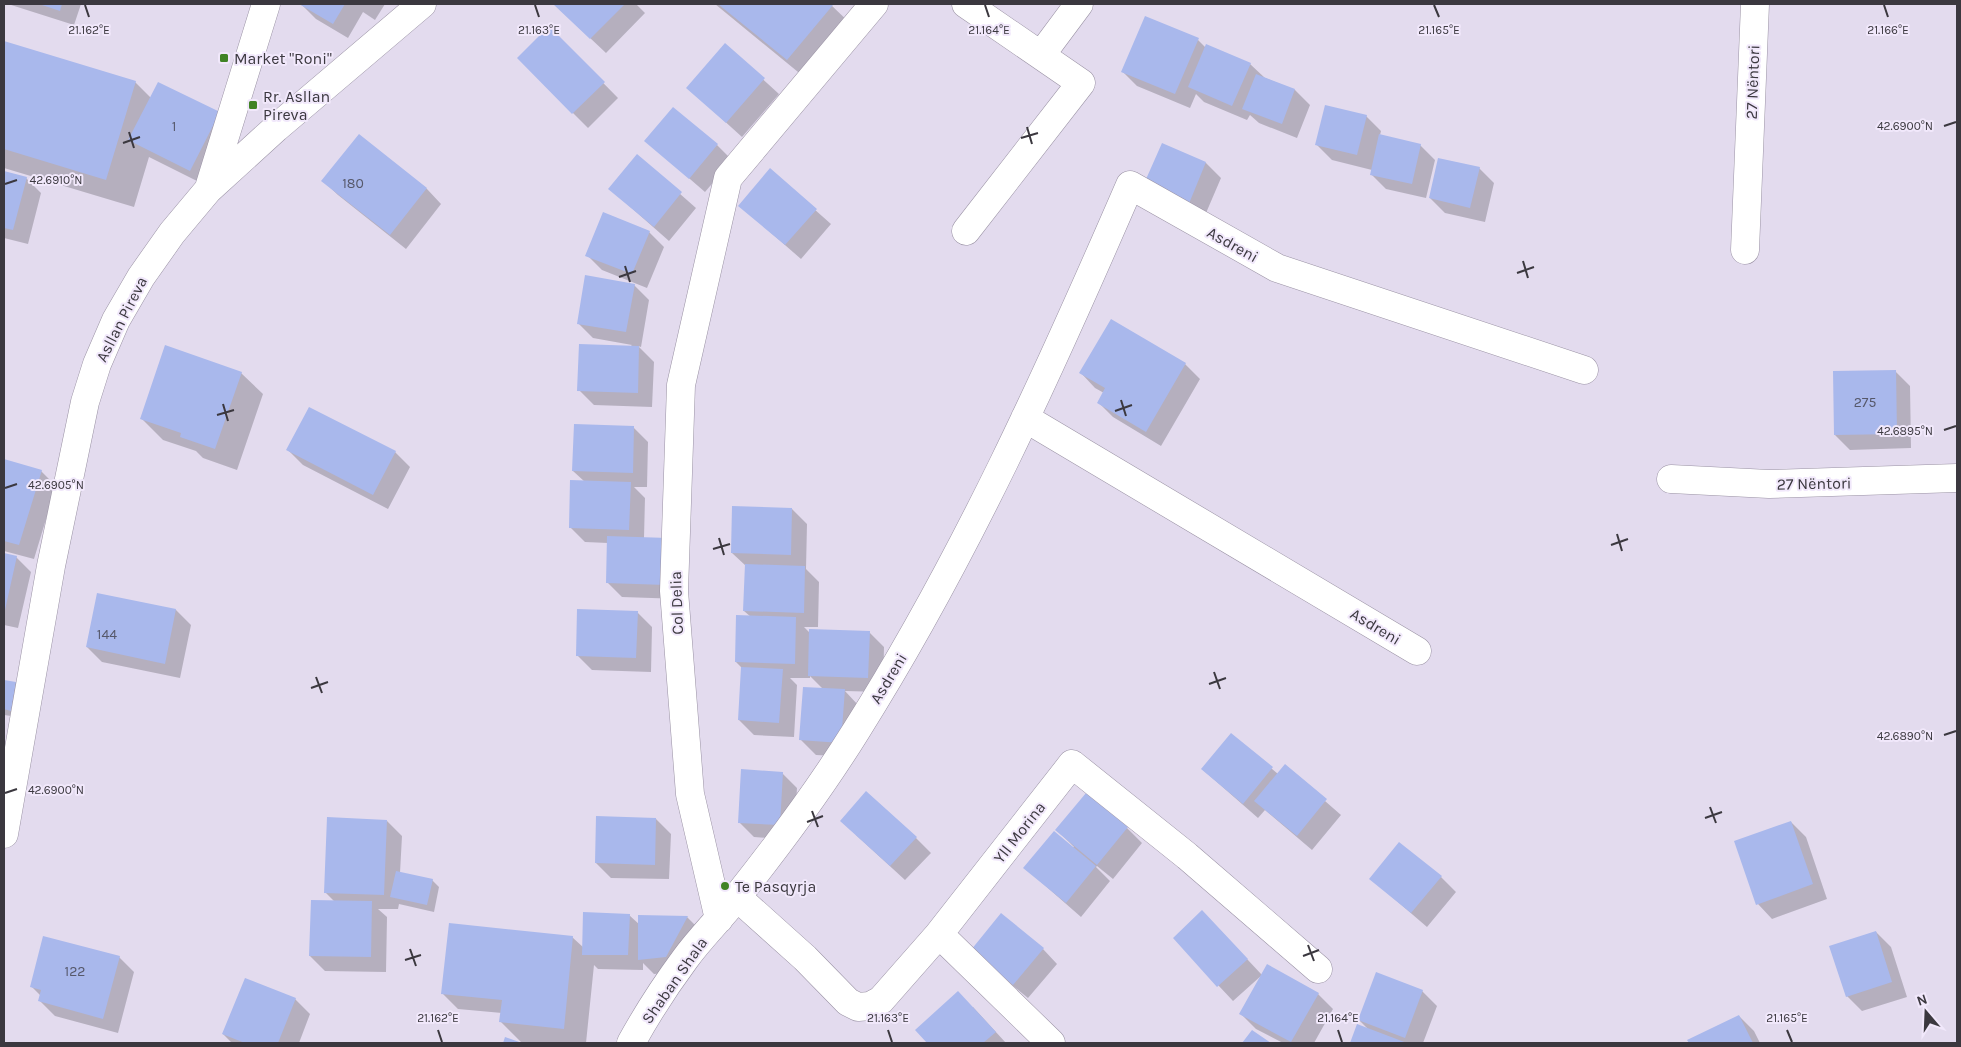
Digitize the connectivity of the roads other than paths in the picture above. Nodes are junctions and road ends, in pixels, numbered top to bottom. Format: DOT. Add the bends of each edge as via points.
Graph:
graph roads {
  1 [pos="266,4"];
  2 [pos="422,4"];
  3 [pos="874,4"];
  4 [pos="966,4"];
  5 [pos="1080,4"];
  6 [pos="1755,4"];
  7 [pos="1041,55"];
  8 [pos="208,190"];
  9 [pos="966,231"];
  10 [pos="1745,250"];
  11 [pos="1584,370"];
  12 [pos="1025,418"];
  13 [pos="1957,478"];
  14 [pos="1671,480"];
  15 [pos="1417,651"];
  16 [pos="4,834"];
  17 [pos="736,898"];
  18 [pos="719,919"];
  19 [pos="939,934"];
  20 [pos="1318,969"];
  21 [pos="631,1043"];
  22 [pos="1051,1043"];
  1 -- 8 [label="street"];
  2 -- 8 [label="street, Asllan Pireva"];
  3 -- 18 [label="street, Col Delia" via="728,178 681,385 674,590 690,794"];
  4 -- 7 [label="street"];
  5 -- 7 [label="street"];
  6 -- 10 [label="street, 27 Nëntori"];
  7 -- 9 [label="street" via="1081,83"];
  8 -- 16 [label="street, Asllan Pireva" via="141,277 116,320 97,364 85,402 51,566"];
  11 -- 12 [label="street, Asdreni" via="1277,268 1130,185 1062,343"];
  12 -- 15 [label="street, Asdreni"];
  12 -- 17 [label="street, Asdreni" via="968,536 905,651 856,732 796,820"];
  13 -- 14 [label="street, 27 Nëntori" via="1769,484"];
  17 -- 18 [label="street, Asdreni"];
  17 -- 19 [label="street, Yll Morina" via="805,958 848,1002 858,1007 870,1006 881,1000"];
  18 -- 21 [label="street, Shaban Shala" via="686,957 650,1008"];
  19 -- 20 [label="street, Yll Morina" via="1072,764 1187,856"];
  19 -- 22 [label="street"];
}
